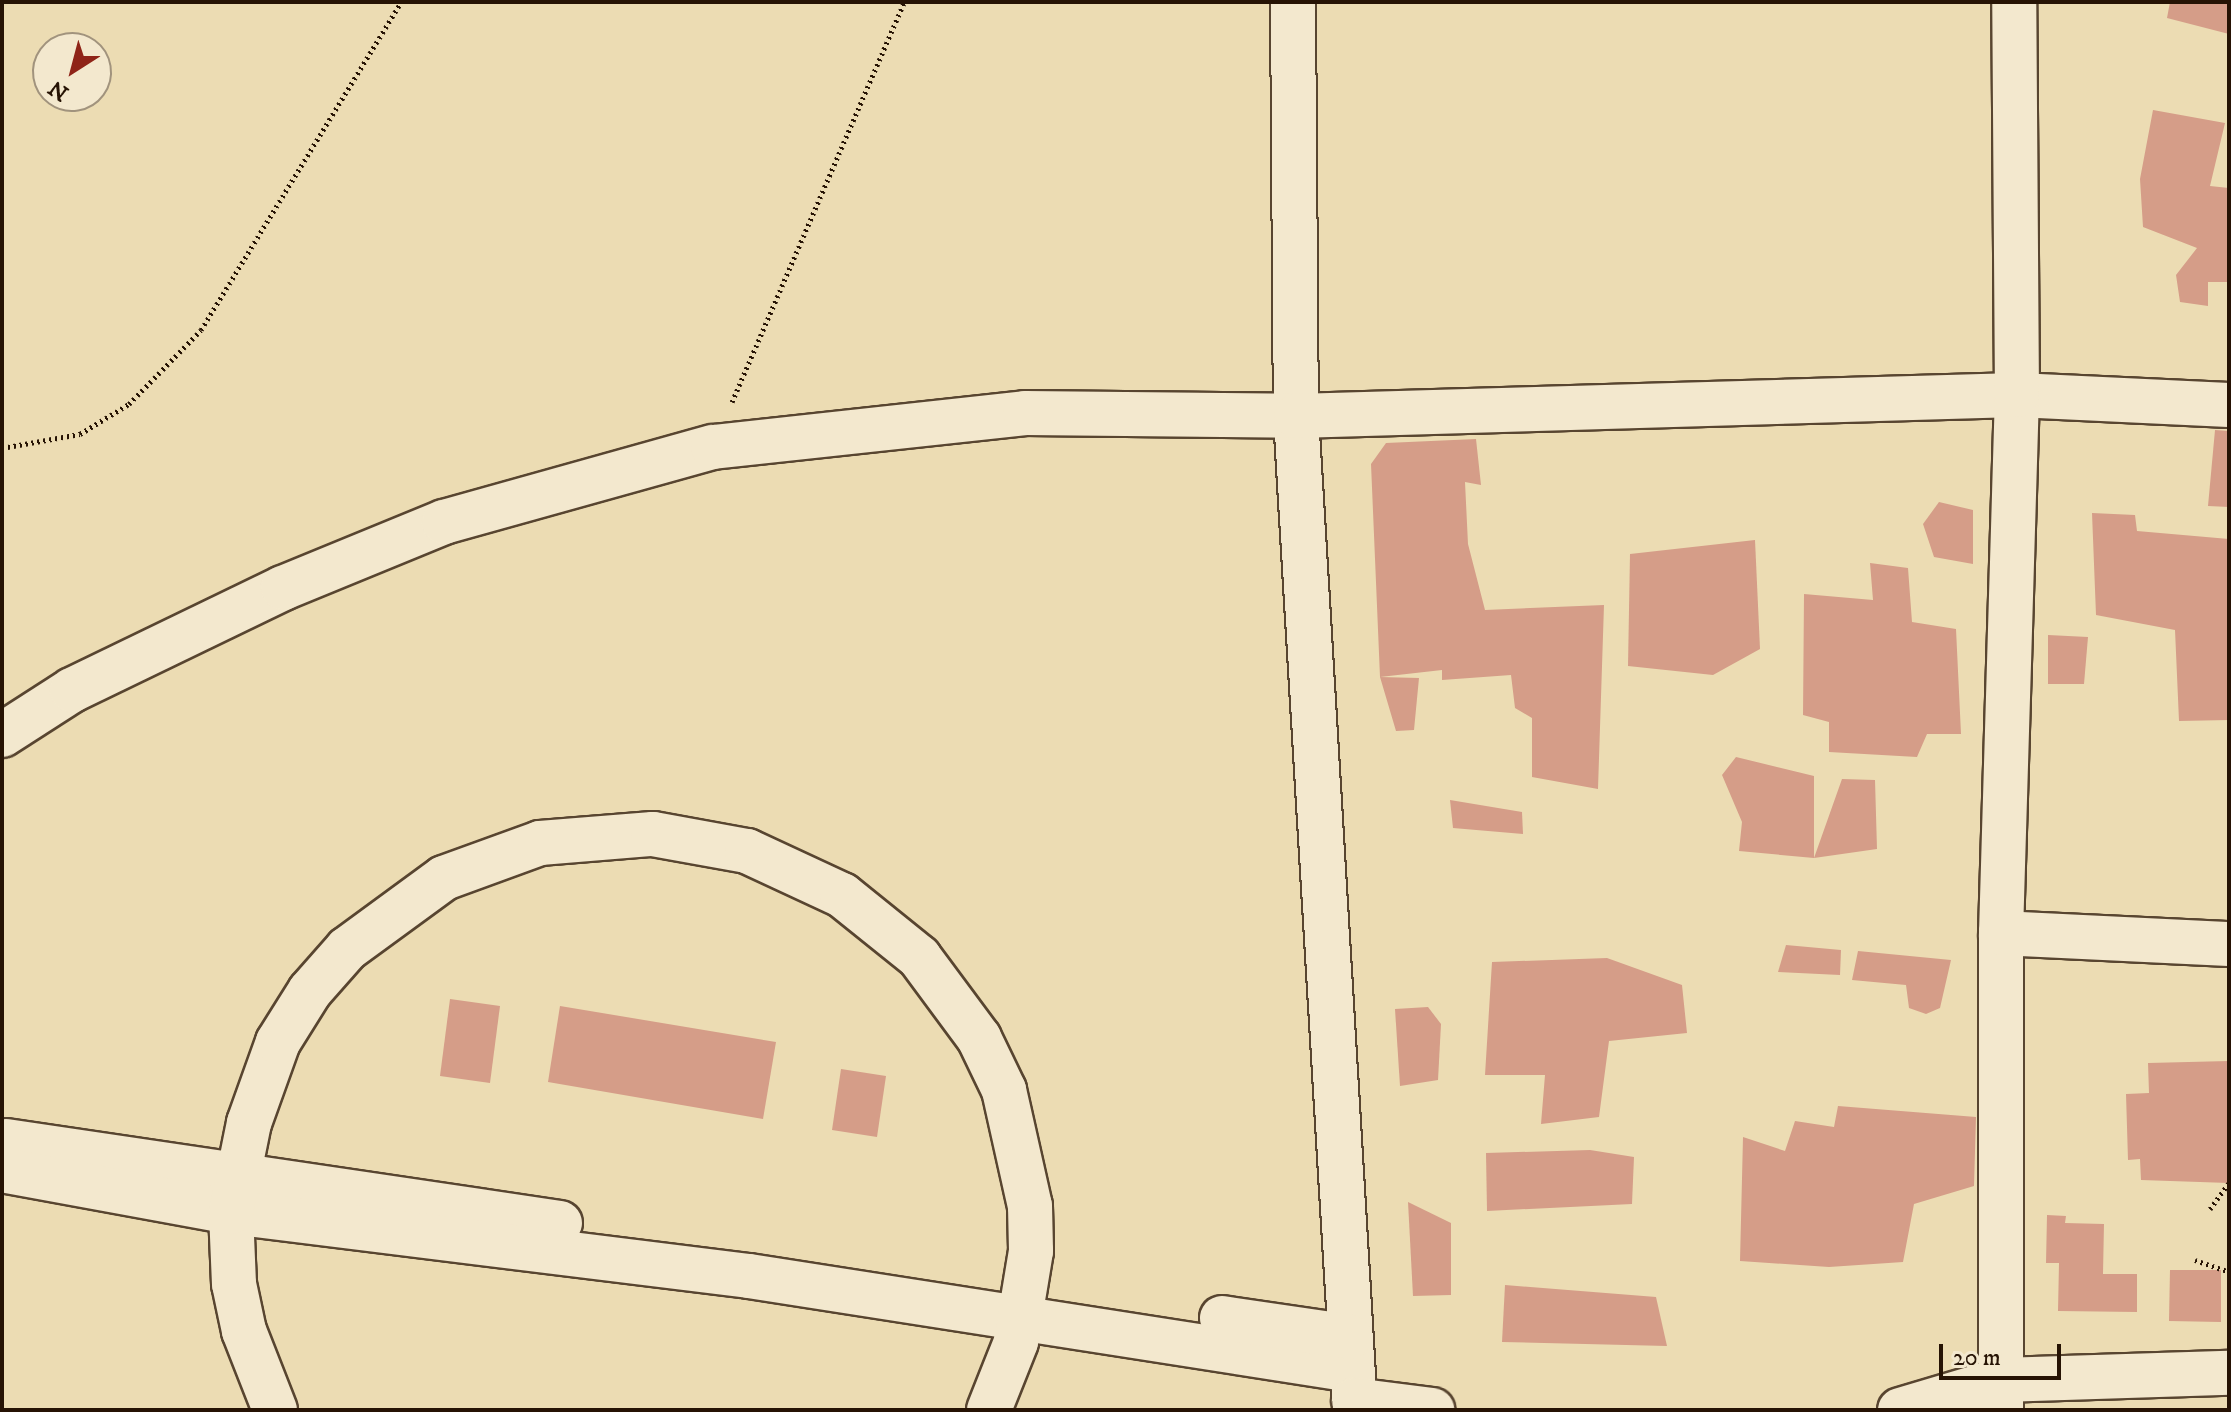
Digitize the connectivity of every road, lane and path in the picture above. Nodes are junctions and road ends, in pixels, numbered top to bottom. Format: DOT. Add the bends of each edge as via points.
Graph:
graph roads {
  1 [pos="401,2"];
  2 [pos="904,2"];
  3 [pos="1293,2"];
  4 [pos="2014,2"];
  5 [pos="2017,395"];
  6 [pos="2229,405"];
  7 [pos="1296,416"];
  8 [pos="713,447"];
  9 [pos="2,448"];
  10 [pos="2,735"];
  11 [pos="2001,933"];
  12 [pos="2229,944"];
  13 [pos="2,1140"];
  14 [pos="2,1170"];
  15 [pos="2229,1183"];
  16 [pos="234,1194"];
  17 [pos="2210,1209"];
  18 [pos="2195,1260"];
  19 [pos="2229,1272"];
  20 [pos="1022,1303"];
  21 [pos="2229,1373"];
  22 [pos="1353,1379"];
  23 [pos="2001,1395"];
  24 [pos="275,1410"];
  25 [pos="989,1410"];
  26 [pos="1432,1410"];
  27 [pos="1900,1410"];
  1 -- 9 [label="path" via="201,330 129,404 80,434"];
  2 -- 8 [label="path"];
  3 -- 7 [label="street"];
  4 -- 5 [label="street"];
  5 -- 6 [label="street"];
  5 -- 7 [label="street"];
  5 -- 11 [label="street"];
  7 -- 8 [label="street" via="1025,413"];
  7 -- 22 [label="street"];
  8 -- 10 [label="street" via="444,522 268,595 72,690"];
  11 -- 12 [label="street"];
  11 -- 23 [label="street"];
  13 -- 16 [label="street"];
  14 -- 16 [label="street"];
  15 -- 17 [label="path"];
  16 -- 20 [label="street"];
  16 -- 20 [label="street" via="278,1042 347,949 404,902 494,856 540,843 603,834 698,839 772,860 842,895 884,924 950,993 1004,1090 1023,1158 1030,1206"];
  16 -- 24 [label="street" via="241,1320"];
  18 -- 19 [label="path"];
  20 -- 22 [label="street"];
  20 -- 25 [label="street"];
  21 -- 23 [label="street"];
  22 -- 26 [label="street"];
  23 -- 27 [label="street"];
}
